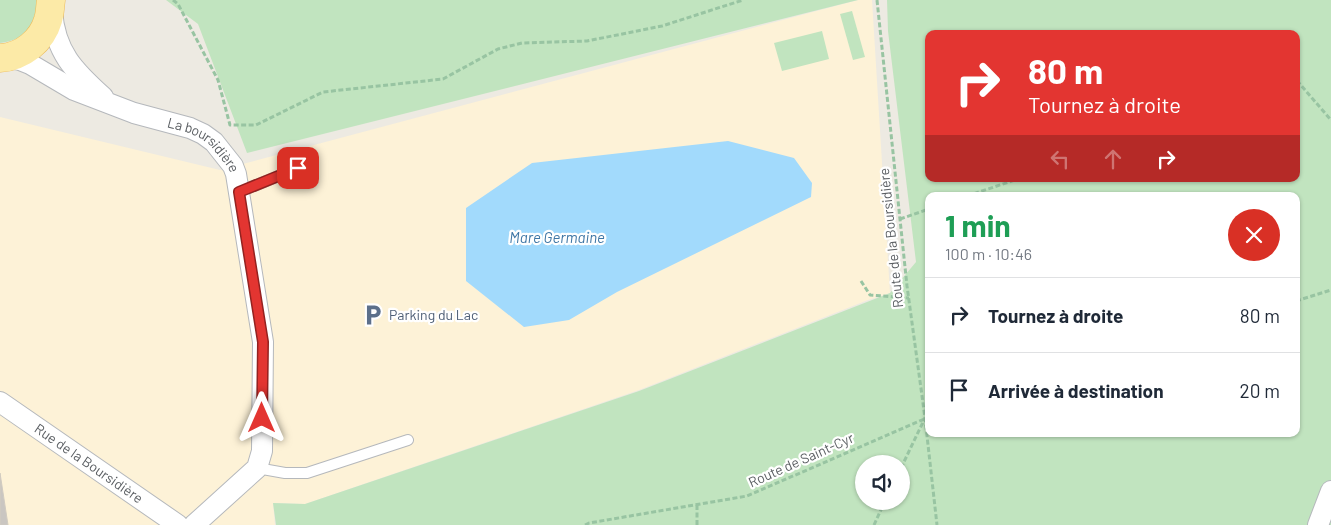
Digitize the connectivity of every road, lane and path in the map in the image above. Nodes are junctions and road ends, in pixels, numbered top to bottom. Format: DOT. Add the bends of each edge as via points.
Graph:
graph roads {
  1 [pos="50,0"];
  2 [pos="174,0"];
  3 [pos="742,0"];
  4 [pos="877,0"];
  5 [pos="3,58"];
  6 [pos="1300,84"];
  7 [pos="114,106"];
  8 [pos="1331,120"];
  9 [pos="298,168"];
  10 [pos="1009,182"];
  11 [pos="239,192"];
  12 [pos="979,192"];
  13 [pos="925,210"];
  14 [pos="900,219"];
  15 [pos="861,281"];
  16 [pos="1331,290"];
  17 [pos="909,298"];
  18 [pos="1300,300"];
  19 [pos="0,402"];
  20 [pos="925,404"];
  21 [pos="925,418"];
  22 [pos="925,421"];
  23 [pos="929,437"];
  24 [pos="408,440"];
  25 [pos="908,455"];
  26 [pos="257,468"];
  27 [pos="1331,492"];
  28 [pos="697,504"];
  29 [pos="881,510"];
  30 [pos="587,524"];
  31 [pos="178,525"];
  32 [pos="194,525"];
  33 [pos="697,525"];
  34 [pos="874,525"];
  35 [pos="937,525"];
  36 [pos="1318,525"];
  1 -- 5 [label="main road" via="48,19 37,41 20,53"];
  1 -- 7 [label="street, La boursidière" via="53,27 70,63"];
  2 -- 3 [label="path" via="218,80 230,125 256,125 323,92 442,79 498,49 522,43 587,41 662,26"];
  4 -- 14 [label="path, Route de la Boursidière"];
  5 -- 7 [label="street, La boursidière" via="30,64 74,90"];
  6 -- 8 [label="path"];
  7 -- 11 [label="street, La boursidière" via="190,128 214,142 236,174"];
  9 -- 11 [label="lane"];
  10 -- 12 [label="path"];
  11 -- 26 [label="street, La boursidière" via="263,342 262,451"];
  13 -- 14 [label="path"];
  14 -- 17 [label="path, Route de la Boursidière"];
  15 -- 17 [label="path" via="870,295"];
  16 -- 18 [label="path"];
  17 -- 20 [label="path, Route de la Boursidière"];
  19 -- 31 [label="street, Rue de la Boursidière"];
  21 -- 28 [label="path, Route de Saint-Cyr" via="747,496"];
  22 -- 25 [label="path"];
  23 -- 35 [label="path, Route de la Boursidière"];
  24 -- 26 [label="lane" via="307,472 285,473"];
  26 -- 32 [label="street"];
  27 -- 36 [label="street"];
  28 -- 30 [label="path, Route de Saint-Cyr"];
  28 -- 33 [label="path"];
  29 -- 34 [label="path"];
}
